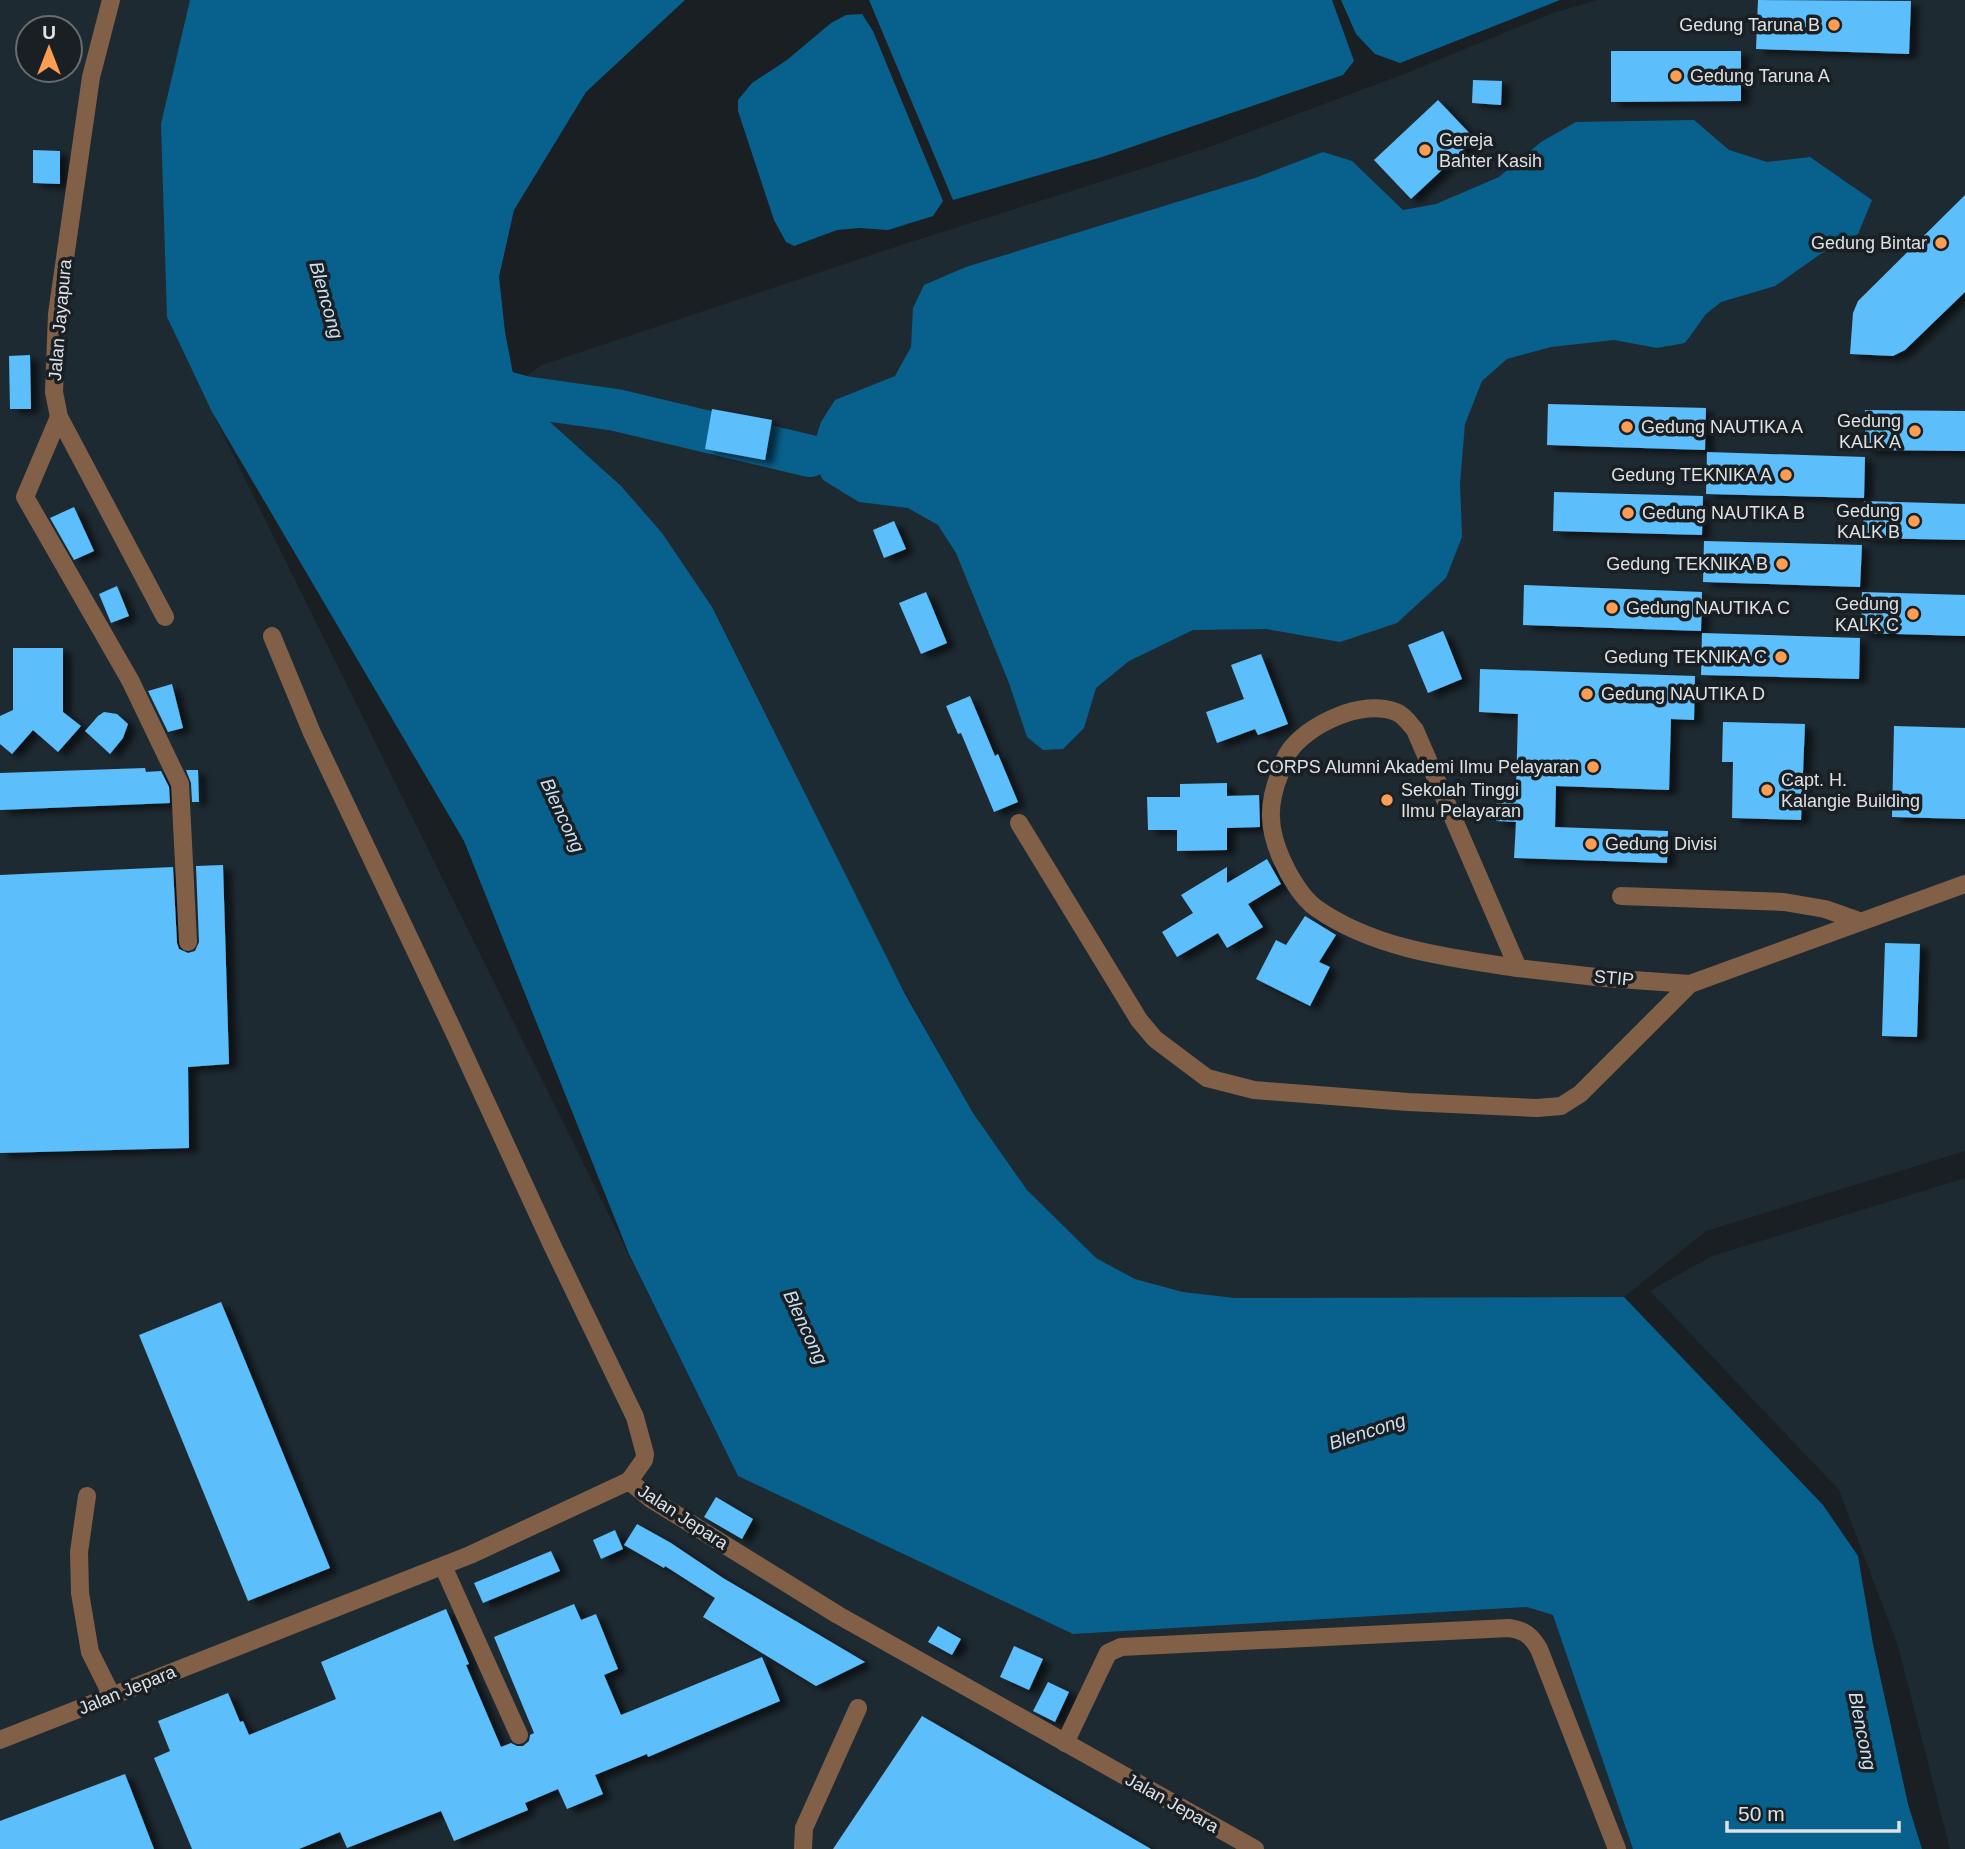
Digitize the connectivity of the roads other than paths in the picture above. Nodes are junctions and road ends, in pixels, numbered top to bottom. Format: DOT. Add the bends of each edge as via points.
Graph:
graph roads {
  1 [pos="111,0"];
  2 [pos="59,417"];
  3 [pos="165,617"];
  4 [pos="272,636"];
  5 [pos="1019,823"];
  6 [pos="1965,884"];
  7 [pos="1621,896"];
  8 [pos="1859,921"];
  9 [pos="187,942"];
  10 [pos="1518,968"];
  11 [pos="1690,984"];
  12 [pos="629,1481"];
  13 [pos="87,1496"];
  14 [pos="443,1566"];
  15 [pos="112,1696"];
  16 [pos="858,1708"];
  17 [pos="519,1735"];
  18 [pos="0,1740"];
  19 [pos="1065,1742"];
  20 [pos="803,1849"];
  21 [pos="1255,1849"];
  22 [pos="1617,1849"];
  1 -- 2 [label="lane, Jalan Jayapura" via="91,77 57,314 54,392"];
  2 -- 3 [label="lane, Jalan Jayapura"];
  2 -- 9 [label="lane" via="25,497 130,680 180,784"];
  4 -- 12 [label="lane" via="312,733 635,1417 645,1454"];
  5 -- 11 [label="lane" via="1122,995 1155,1039 1207,1078 1238,1088 1408,1102 1561,1106 1580,1094"];
  6 -- 8 [label="lane, STIP"];
  7 -- 8 [label="lane" via="1784,902"];
  8 -- 11 [label="lane, STIP"];
  10 -- 10 [label="lane, STIP" via="1407,720 1397,712 1358,710 1328,720 1302,736 1287,755 1273,789 1270,811 1273,841 1289,874 1314,907 1404,948"];
  10 -- 11 [label="lane, STIP"];
  12 -- 14 [label="lane, Jalan Jepara"];
  12 -- 19 [label="lane, Jalan Jepara" via="838,1615"];
  13 -- 15 [label="lane" via="79,1552 80,1593 90,1652"];
  14 -- 15 [label="lane, Jalan Jepara"];
  14 -- 17 [label="lane"];
  15 -- 18 [label="lane, Jalan Jepara"];
  16 -- 20 [label="lane" via="804,1828"];
  19 -- 21 [label="lane, Jalan Jepara"];
  19 -- 22 [label="lane" via="1108,1653 1121,1647 1522,1630 1539,1649"];
}
